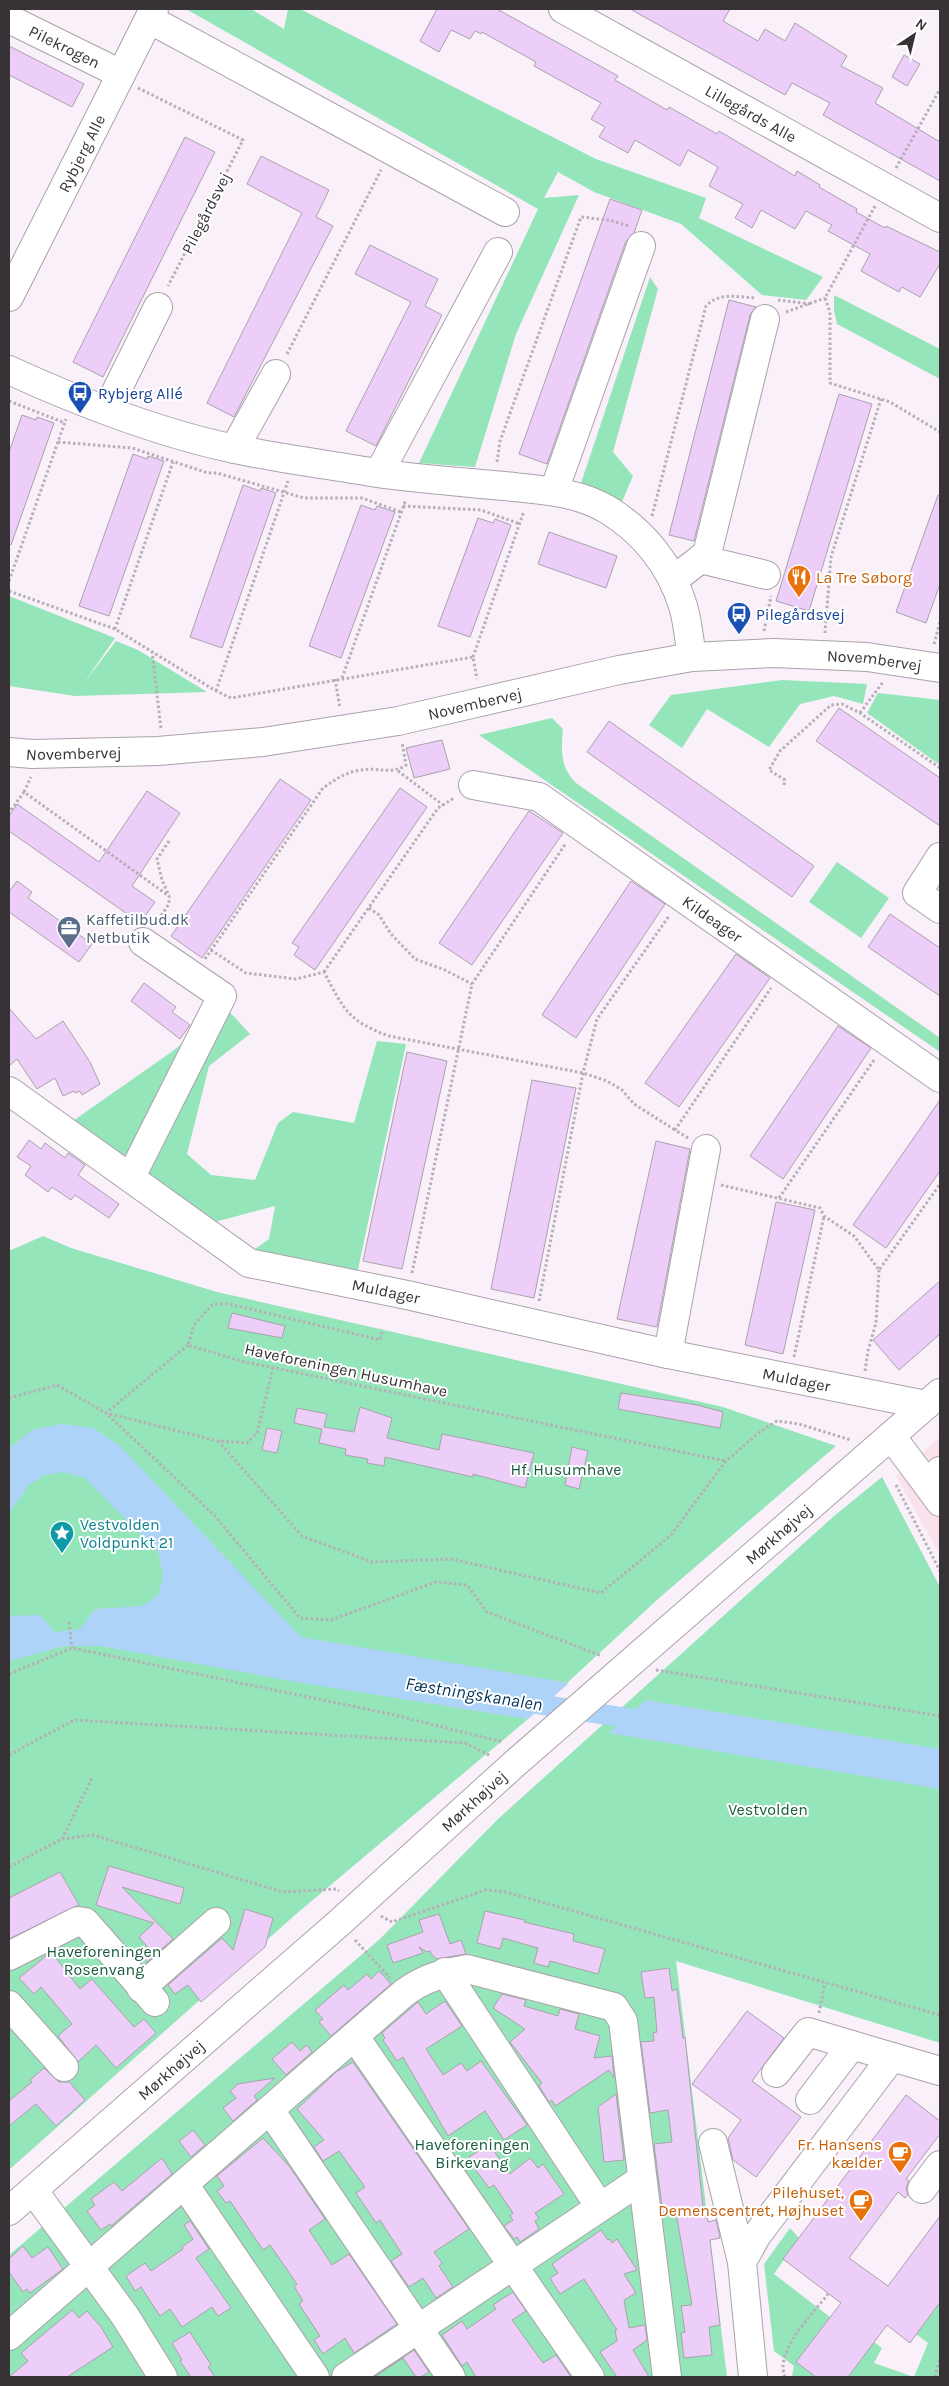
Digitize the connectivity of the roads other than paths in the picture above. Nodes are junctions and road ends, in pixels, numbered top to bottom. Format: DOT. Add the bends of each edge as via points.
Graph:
graph roads {
  1 [pos="563,9"];
  2 [pos="151,14"];
  3 [pos="9,19"];
  4 [pos="120,76"];
  5 [pos="505,212"];
  6 [pos="940,218"];
  7 [pos="639,237"];
  8 [pos="498,252"];
  9 [pos="9,297"];
  10 [pos="764,305"];
  11 [pos="158,307"];
  12 [pos="9,370"];
  13 [pos="276,374"];
  14 [pos="107,410"];
  15 [pos="234,449"];
  16 [pos="379,473"];
  17 [pos="543,490"];
  18 [pos="700,559"];
  19 [pos="766,575"];
  20 [pos="673,580"];
  21 [pos="692,657"];
  22 [pos="940,668"];
  23 [pos="9,752"];
  24 [pos="473,785"];
  25 [pos="940,857"];
  26 [pos="940,909"];
  27 [pos="143,942"];
  28 [pos="940,1078"];
  29 [pos="9,1091"];
  30 [pos="706,1149"];
  31 [pos="129,1176"];
  32 [pos="668,1354"];
  33 [pos="933,1399"];
  34 [pos="891,1436"];
  35 [pos="936,1486"];
  36 [pos="216,1922"];
  37 [pos="9,1956"];
  38 [pos="445,1972"];
  39 [pos="9,2005"];
  40 [pos="355,2037"];
  41 [pos="852,2045"];
  42 [pos="892,2057"];
  43 [pos="64,2067"];
  44 [pos="940,2071"];
  45 [pos="776,2073"];
  46 [pos="810,2100"];
  47 [pos="270,2110"];
  48 [pos="713,2143"];
  49 [pos="940,2165"];
  50 [pos="641,2180"];
  51 [pos="184,2184"];
  52 [pos="922,2189"];
  53 [pos="19,2194"];
  54 [pos="600,2207"];
  55 [pos="742,2262"];
  56 [pos="89,2266"];
  57 [pos="513,2266"];
  58 [pos="418,2329"];
  59 [pos="9,2336"];
  60 [pos="153,2373"];
  61 [pos="315,2377"];
  62 [pos="346,2377"];
  63 [pos="451,2377"];
  64 [pos="590,2377"];
  65 [pos="667,2377"];
  66 [pos="753,2377"];
  1 -- 6 [label="street, Lillegårds Alle"];
  2 -- 4 [label="street, Rybjerg Alle"];
  2 -- 5 [label="street"];
  3 -- 4 [label="street, Pilekrogen"];
  4 -- 9 [label="street, Rybjerg Alle"];
  7 -- 17 [label="street"];
  8 -- 16 [label="street"];
  10 -- 18 [label="street" via="707,554"];
  11 -- 14 [label="street"];
  12 -- 14 [label="street"];
  13 -- 15 [label="street"];
  14 -- 15 [label="street" via="183,436"];
  15 -- 16 [label="street"];
  16 -- 17 [label="street"];
  17 -- 20 [label="street" via="586,499 608,510 646,541"];
  18 -- 19 [label="street"];
  18 -- 20 [label="street"];
  20 -- 21 [label="street" via="684,607"];
  21 -- 22 [label="street, Novembervej" via="823,655 867,657"];
  21 -- 23 [label="street, Novembervej" via="619,670 398,721 264,742 163,751"];
  24 -- 28 [label="street, Kildeager" via="539,797"];
  25 -- 26 [label="street" via="917,893"];
  27 -- 31 [label="street" via="222,996"];
  29 -- 31 [label="street, Muldager"];
  30 -- 32 [label="street"];
  31 -- 32 [label="street, Muldager" via="249,1263"];
  32 -- 33 [label="street, Muldager" via="862,1391"];
  33 -- 34 [label="street, Mørkhøjvej"];
  34 -- 35 [label="street"];
  34 -- 53 [label="street, Mørkhøjvej" via="521,1758 361,1904"];
  36 -- 37 [label="street" via="148,1995 85,1922 78,1921"];
  38 -- 40 [label="street" via="420,1981"];
  38 -- 50 [label="street" via="467,1969 486,1972 614,2007 623,2021"];
  38 -- 54 [label="street"];
  39 -- 43 [label="street"];
  40 -- 47 [label="street"];
  40 -- 57 [label="street"];
  41 -- 42 [label="street"];
  41 -- 45 [label="street" via="808,2032"];
  41 -- 46 [label="street"];
  42 -- 44 [label="street"];
  42 -- 55 [label="street" via="757,2235"];
  47 -- 51 [label="street"];
  47 -- 58 [label="street"];
  48 -- 55 [label="street"];
  49 -- 52 [label="street"];
  50 -- 54 [label="street"];
  50 -- 65 [label="street"];
  51 -- 56 [label="street"];
  51 -- 61 [label="street"];
  53 -- 56 [label="street"];
  54 -- 57 [label="street"];
  55 -- 66 [label="street"];
  56 -- 59 [label="street"];
  56 -- 60 [label="street" via="125,2316"];
  57 -- 58 [label="street"];
  57 -- 64 [label="street"];
  58 -- 62 [label="street"];
  58 -- 63 [label="street"];
}
